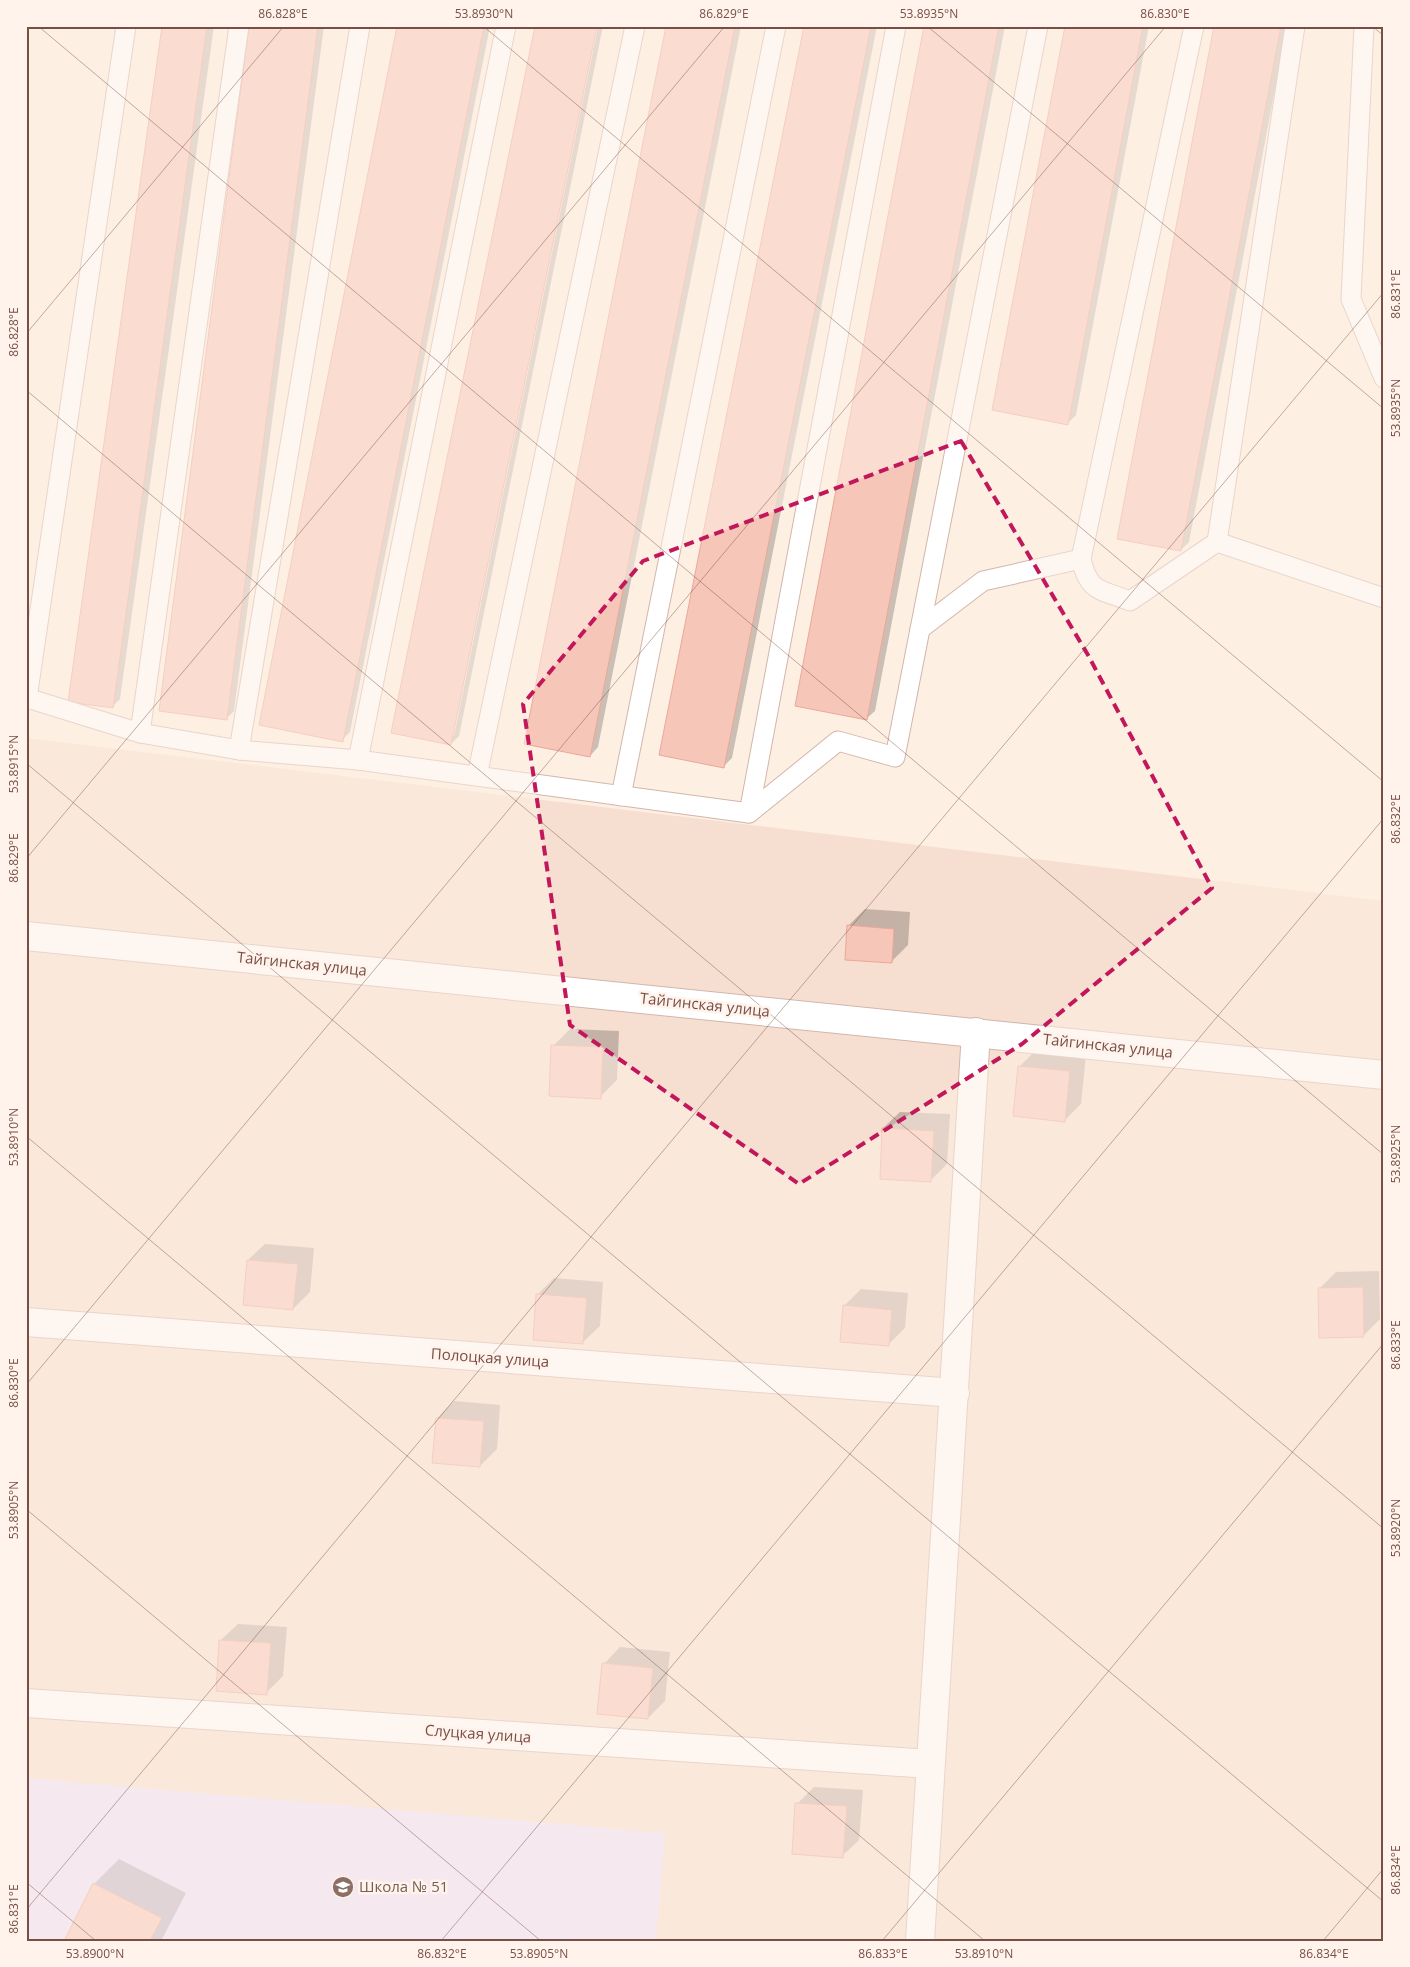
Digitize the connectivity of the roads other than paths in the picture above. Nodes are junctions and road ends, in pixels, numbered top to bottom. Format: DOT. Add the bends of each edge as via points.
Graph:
graph roads {
  1 [pos="126,26"];
  2 [pos="239,26"];
  3 [pos="360,26"];
  4 [pos="506,26"];
  5 [pos="635,26"];
  6 [pos="776,26"];
  7 [pos="896,26"];
  8 [pos="1038,26"];
  9 [pos="1194,26"];
  10 [pos="1295,26"];
  11 [pos="1364,26"];
  12 [pos="1384,378"];
  13 [pos="1217,542"];
  14 [pos="1081,559"];
  15 [pos="1384,598"];
  16 [pos="920,629"];
  17 [pos="27,698"];
  18 [pos="140,733"];
  19 [pos="239,750"];
  20 [pos="358,760"];
  21 [pos="477,776"];
  22 [pos="621,796"];
  23 [pos="749,813"];
  24 [pos="26,936"];
  25 [pos="976,1032"];
  26 [pos="1384,1075"];
  27 [pos="26,1322"];
  28 [pos="955,1393"];
  29 [pos="26,1703"];
  30 [pos="930,1764"];
  31 [pos="920,1941"];
  1 -- 17 [label="lane"];
  2 -- 18 [label="lane"];
  3 -- 19 [label="lane"];
  4 -- 20 [label="lane"];
  5 -- 21 [label="lane"];
  6 -- 22 [label="lane"];
  7 -- 23 [label="lane"];
  8 -- 16 [label="lane"];
  9 -- 14 [label="lane"];
  10 -- 13 [label="lane"];
  11 -- 12 [label="lane" via="1351,299"];
  13 -- 14 [label="lane" via="1130,601 1095,588 1085,578"];
  13 -- 15 [label="lane"];
  14 -- 16 [label="lane" via="983,581"];
  16 -- 23 [label="lane" via="895,757 838,741"];
  17 -- 18 [label="lane"];
  18 -- 19 [label="lane"];
  19 -- 20 [label="lane"];
  20 -- 21 [label="lane"];
  21 -- 22 [label="lane"];
  22 -- 23 [label="lane"];
  24 -- 25 [label="street, Тайгинская улица"];
  25 -- 26 [label="street, Тайгинская улица"];
  25 -- 28 [label="street"];
  27 -- 28 [label="street, Полоцкая улица"];
  28 -- 30 [label="street"];
  29 -- 30 [label="street, Слуцкая улица"];
  30 -- 31 [label="street"];
}
